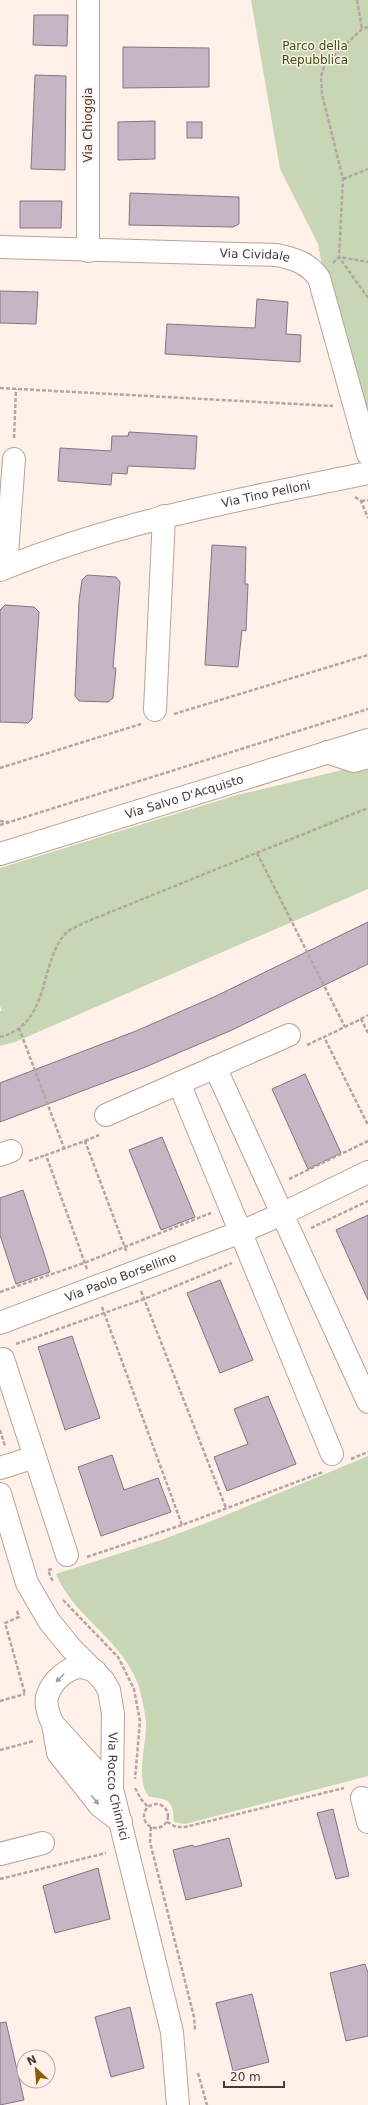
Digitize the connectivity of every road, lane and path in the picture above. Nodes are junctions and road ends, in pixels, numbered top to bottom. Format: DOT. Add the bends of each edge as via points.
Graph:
graph roads {
  1 [pos="88,0"];
  2 [pos="357,0"];
  3 [pos="368,27"];
  4 [pos="362,28"];
  5 [pos="368,169"];
  6 [pos="343,179"];
  7 [pos="0,247"];
  8 [pos="88,251"];
  9 [pos="339,257"];
  10 [pos="368,262"];
  11 [pos="319,278"];
  12 [pos="368,298"];
  13 [pos="0,388"];
  14 [pos="16,388"];
  15 [pos="353,401"];
  16 [pos="368,454"];
  17 [pos="14,459"];
  18 [pos="368,473"];
  19 [pos="368,500"];
  20 [pos="361,501"];
  21 [pos="164,516"];
  22 [pos="3,569"];
  23 [pos="368,655"];
  24 [pos="368,709"];
  25 [pos="157,716"];
  26 [pos="368,723"];
  27 [pos="368,740"];
  28 [pos="333,750"];
  29 [pos="368,757"];
  30 [pos="0,768"];
  31 [pos="368,808"];
  32 [pos="0,821"];
  33 [pos="10,822"];
  34 [pos="0,826"];
  35 [pos="257,853"];
  36 [pos="0,854"];
  37 [pos="368,1015"];
  38 [pos="361,1018"];
  39 [pos="345,1027"];
  40 [pos="19,1028"];
  41 [pos="368,1033"];
  42 [pos="289,1035"];
  43 [pos="0,1037"];
  44 [pos="215,1067"];
  45 [pos="179,1083"];
  46 [pos="106,1114"];
  47 [pos="368,1125"];
  48 [pos="368,1141"];
  49 [pos="64,1148"];
  50 [pos="368,1172"];
  51 [pos="270,1188"];
  52 [pos="368,1201"];
  53 [pos="230,1205"];
  54 [pos="282,1214"];
  55 [pos="241,1232"];
  56 [pos="293,1237"];
  57 [pos="125,1247"];
  58 [pos="251,1255"];
  59 [pos="84,1263"];
  60 [pos="134,1274"];
  61 [pos="95,1288"];
  62 [pos="0,1292"];
  63 [pos="144,1299"];
  64 [pos="105,1314"];
  65 [pos="0,1323"];
  66 [pos="9,1352"];
  67 [pos="368,1402"];
  68 [pos="368,1452"];
  69 [pos="34,1457"];
  70 [pos="335,1462"];
  71 [pos="0,1468"];
  72 [pos="0,1494"];
  73 [pos="226,1508"];
  74 [pos="182,1525"];
  75 [pos="69,1560"];
  76 [pos="55,1589"];
  77 [pos="60,1596"];
  78 [pos="17,1610"];
  79 [pos="95,1671"];
  80 [pos="25,1694"];
  81 [pos="0,1701"];
  82 [pos="27,1702"];
  83 [pos="52,1724"];
  84 [pos="37,1741"];
  85 [pos="0,1750"];
  86 [pos="112,1789"];
  87 [pos="354,1793"];
  88 [pos="148,1806"];
  89 [pos="121,1822"];
  90 [pos="167,1822"];
  91 [pos="368,1822"];
  92 [pos="150,1842"];
  93 [pos="43,1843"];
  94 [pos="128,1848"];
  95 [pos="0,1854"];
  96 [pos="0,1879"];
  97 [pos="178,2105"];
  1 -- 8 [label="street, Via Chioggia"];
  2 -- 4 [label="path"];
  3 -- 4 [label="path"];
  4 -- 6 [label="path" via="325,64 321,76 322,94"];
  5 -- 6 [label="path"];
  6 -- 9 [label="path"];
  7 -- 8 [label="street, Via Cividale"];
  8 -- 11 [label="street, Via Cividale" via="277,255 300,261 312,268"];
  9 -- 10 [label="path"];
  9 -- 11 [label="path"];
  9 -- 12 [label="path"];
  11 -- 15 [label="street, Via Cividale"];
  13 -- 14 [label="path"];
  14 -- 15 [label="path" via="332,406"];
  14 -- 17 [label="path"];
  15 -- 16 [label="street, Via Cividale"];
  17 -- 22 [label="street, Via Tino Pelloni"];
  18 -- 21 [label="street, Via Tino Pelloni"];
  19 -- 20 [label="path"];
  21 -- 22 [label="street, Via Tino Pelloni" via="94,535"];
  21 -- 25 [label="street"];
  23 -- 25 [label="path"];
  24 -- 33 [label="path"];
  25 -- 30 [label="path"];
  26 -- 28 [label="street"];
  27 -- 28 [label="street, Via Salvo D'Acquisto"];
  28 -- 29 [label="street" via="354,761"];
  28 -- 36 [label="street, Via Salvo D'Acquisto"];
  31 -- 35 [label="path"];
  32 -- 33 [label="path"];
  33 -- 34 [label="path"];
  35 -- 39 [label="path"];
  35 -- 40 [label="path" via="86,922 68,932 58,944 35,1010"];
  37 -- 38 [label="path"];
  38 -- 39 [label="path"];
  38 -- 41 [label="path"];
  39 -- 47 [label="path" via="324,1037"];
  40 -- 43 [label="path"];
  40 -- 49 [label="path"];
  42 -- 44 [label="street"];
  44 -- 45 [label="street"];
  44 -- 51 [label="street"];
  45 -- 46 [label="street"];
  45 -- 53 [label="street"];
  48 -- 51 [label="path"];
  49 -- 57 [label="path" via="85,1140"];
  49 -- 59 [label="path" via="46,1155"];
  50 -- 54 [label="street, Via Paolo Borsellino"];
  51 -- 54 [label="street"];
  52 -- 56 [label="path"];
  53 -- 55 [label="street"];
  53 -- 57 [label="path"];
  54 -- 55 [label="street, Via Paolo Borsellino"];
  54 -- 56 [label="street"];
  55 -- 58 [label="street"];
  55 -- 60 [label="street, Via Paolo Borsellino"];
  56 -- 67 [label="street"];
  57 -- 59 [label="path"];
  57 -- 60 [label="path"];
  58 -- 63 [label="path"];
  58 -- 70 [label="street"];
  59 -- 61 [label="path"];
  59 -- 62 [label="path"];
  60 -- 61 [label="street, Via Paolo Borsellino"];
  60 -- 63 [label="path"];
  61 -- 64 [label="path"];
  61 -- 65 [label="street, Via Paolo Borsellino"];
  63 -- 64 [label="path"];
  63 -- 73 [label="path"];
  64 -- 66 [label="path"];
  64 -- 74 [label="path"];
  66 -- 69 [label="street"];
  68 -- 70 [label="path"];
  69 -- 71 [label="street"];
  69 -- 75 [label="street"];
  70 -- 73 [label="path"];
  72 -- 79 [label="street, Via Rocco Chinnici" via="27,1583 50,1621 71,1648"];
  73 -- 74 [label="path"];
  74 -- 75 [label="path"];
  75 -- 76 [label="path" via="48,1570"];
  77 -- 88 [label="path" via="118,1657 134,1689 140,1721 135,1788"];
  78 -- 80 [label="path" via="19,1617 5,1623"];
  79 -- 83 [label="street, one-way" via="80,1667 67,1671 58,1679 47,1695"];
  79 -- 86 [label="street, Via Rocco Chinnici" via="109,1690 113,1714"];
  80 -- 81 [label="path"];
  80 -- 82 [label="path"];
  83 -- 86 [label="street"];
  83 -- 89 [label="street, one-way" via="58,1753 100,1806"];
  84 -- 85 [label="path"];
  86 -- 89 [label="street, Via Rocco Chinnici"];
  87 -- 90 [label="path" via="185,1827 176,1828"];
  87 -- 91 [label="street"];
  88 -- 90 [label="path" via="161,1805 166,1809"];
  88 -- 90 [label="path" via="144,1813 145,1821 151,1827 160,1827"];
  89 -- 94 [label="street, Via Rocco Chinnici"];
  92 -- 94 [label="path"];
  93 -- 95 [label="street"];
  94 -- 96 [label="path"];
  94 -- 97 [label="street, Via Rocco Chinnici" via="172,2032"];
}
